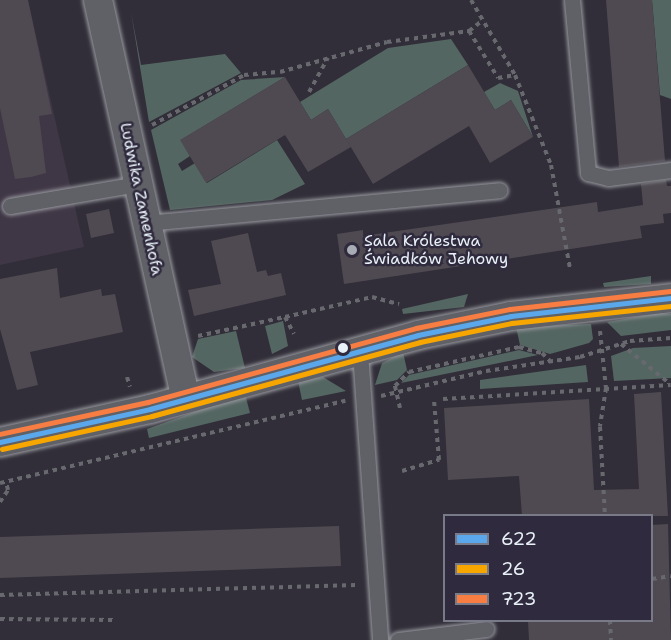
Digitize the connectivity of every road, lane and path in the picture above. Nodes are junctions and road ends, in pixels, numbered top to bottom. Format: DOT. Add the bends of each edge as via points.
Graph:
graph roads {
  1 [pos="98,0"];
  2 [pos="471,0"];
  3 [pos="572,0"];
  4 [pos="483,20"];
  5 [pos="469,31"];
  6 [pos="328,57"];
  7 [pos="515,75"];
  8 [pos="309,92"];
  9 [pos="146,128"];
  10 [pos="671,170"];
  11 [pos="138,184"];
  12 [pos="499,189"];
  13 [pos="10,206"];
  14 [pos="146,223"];
  15 [pos="570,269"];
  16 [pos="671,298"];
  17 [pos="399,304"];
  18 [pos="285,318"];
  19 [pos="599,324"];
  20 [pos="294,334"];
  21 [pos="671,338"];
  22 [pos="190,343"];
  23 [pos="621,344"];
  24 [pos="603,350"];
  25 [pos="360,352"];
  26 [pos="550,362"];
  27 [pos="671,385"];
  28 [pos="606,388"];
  29 [pos="396,392"];
  30 [pos="185,396"];
  31 [pos="375,398"];
  32 [pos="443,399"];
  33 [pos="352,400"];
  34 [pos="434,401"];
  35 [pos="400,408"];
  36 [pos="0,442"];
  37 [pos="402,471"];
  38 [pos="6,482"];
  39 [pos="0,483"];
  40 [pos="0,502"];
  41 [pos="605,514"];
  42 [pos="671,576"];
  43 [pos="653,579"];
  44 [pos="360,585"];
  45 [pos="0,595"];
  46 [pos="0,619"];
  47 [pos="113,620"];
  48 [pos="610,622"];
  49 [pos="486,630"];
  50 [pos="380,640"];
  51 [pos="398,640"];
  52 [pos="611,640"];
  1 -- 11 [label="street, Ludwika Zamenhofa"];
  2 -- 4 [label="path"];
  3 -- 10 [label="lane" via="588,173 608,178"];
  4 -- 5 [label="path"];
  4 -- 7 [label="path"];
  5 -- 6 [label="path" via="387,42"];
  5 -- 7 [label="path" via="498,78"];
  6 -- 8 [label="path"];
  6 -- 9 [label="path" via="280,72 244,75"];
  7 -- 15 [label="path" via="551,165"];
  11 -- 13 [label="lane"];
  11 -- 14 [label="street, Ludwika Zamenhofa"];
  12 -- 14 [label="lane"];
  14 -- 30 [label="street, Ludwika Zamenhofa"];
  16 -- 25 [label="street" via="511,316"];
  17 -- 18 [label="path" via="372,297"];
  18 -- 20 [label="path"];
  18 -- 22 [label="path" via="194,337"];
  19 -- 24 [label="path"];
  21 -- 23 [label="path"];
  23 -- 24 [label="path"];
  23 -- 27 [label="path"];
  24 -- 26 [label="path"];
  24 -- 28 [label="path"];
  25 -- 30 [label="street"];
  25 -- 50 [label="lane"];
  26 -- 29 [label="path" via="486,371"];
  26 -- 29 [label="path" via="542,353 519,347 409,372 395,386"];
  27 -- 28 [label="path"];
  28 -- 32 [label="path"];
  28 -- 41 [label="path" via="600,427"];
  29 -- 31 [label="path"];
  29 -- 35 [label="path"];
  30 -- 36 [label="street" via="143,411"];
  33 -- 38 [label="path"];
  34 -- 37 [label="path" via="439,459"];
  38 -- 39 [label="path"];
  38 -- 40 [label="path" via="8,490"];
  42 -- 43 [label="path"];
  44 -- 45 [label="path"];
  46 -- 47 [label="path"];
  48 -- 52 [label="path"];
  49 -- 51 [label="lane"];
}
